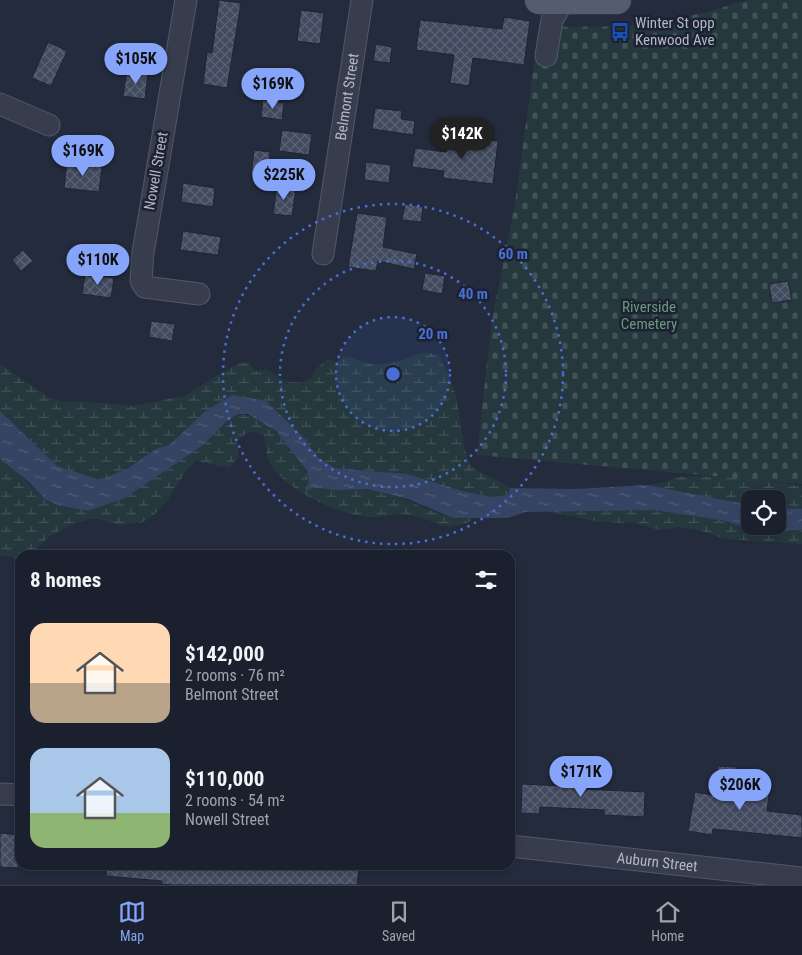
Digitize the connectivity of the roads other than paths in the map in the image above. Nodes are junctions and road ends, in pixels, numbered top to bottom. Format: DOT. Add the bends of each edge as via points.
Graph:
graph roads {
  1 [pos="186,0"];
  2 [pos="362,0"];
  3 [pos="556,0"];
  4 [pos="618,0"];
  5 [pos="546,56"];
  6 [pos="0,104"];
  7 [pos="49,125"];
  8 [pos="323,254"];
  9 [pos="199,294"];
  10 [pos="0,794"];
  11 [pos="15,796"];
  12 [pos="515,847"];
  13 [pos="802,878"];
  1 -- 9 [label="street, Nowell Street" via="142,253 141,281 145,287"];
  2 -- 8 [label="street, Belmont Street"];
  3 -- 4 [label="main road"];
  3 -- 5 [label="street"];
  6 -- 7 [label="street"];
  10 -- 11 [label="street"];
  12 -- 13 [label="street, Auburn Street"];
}
